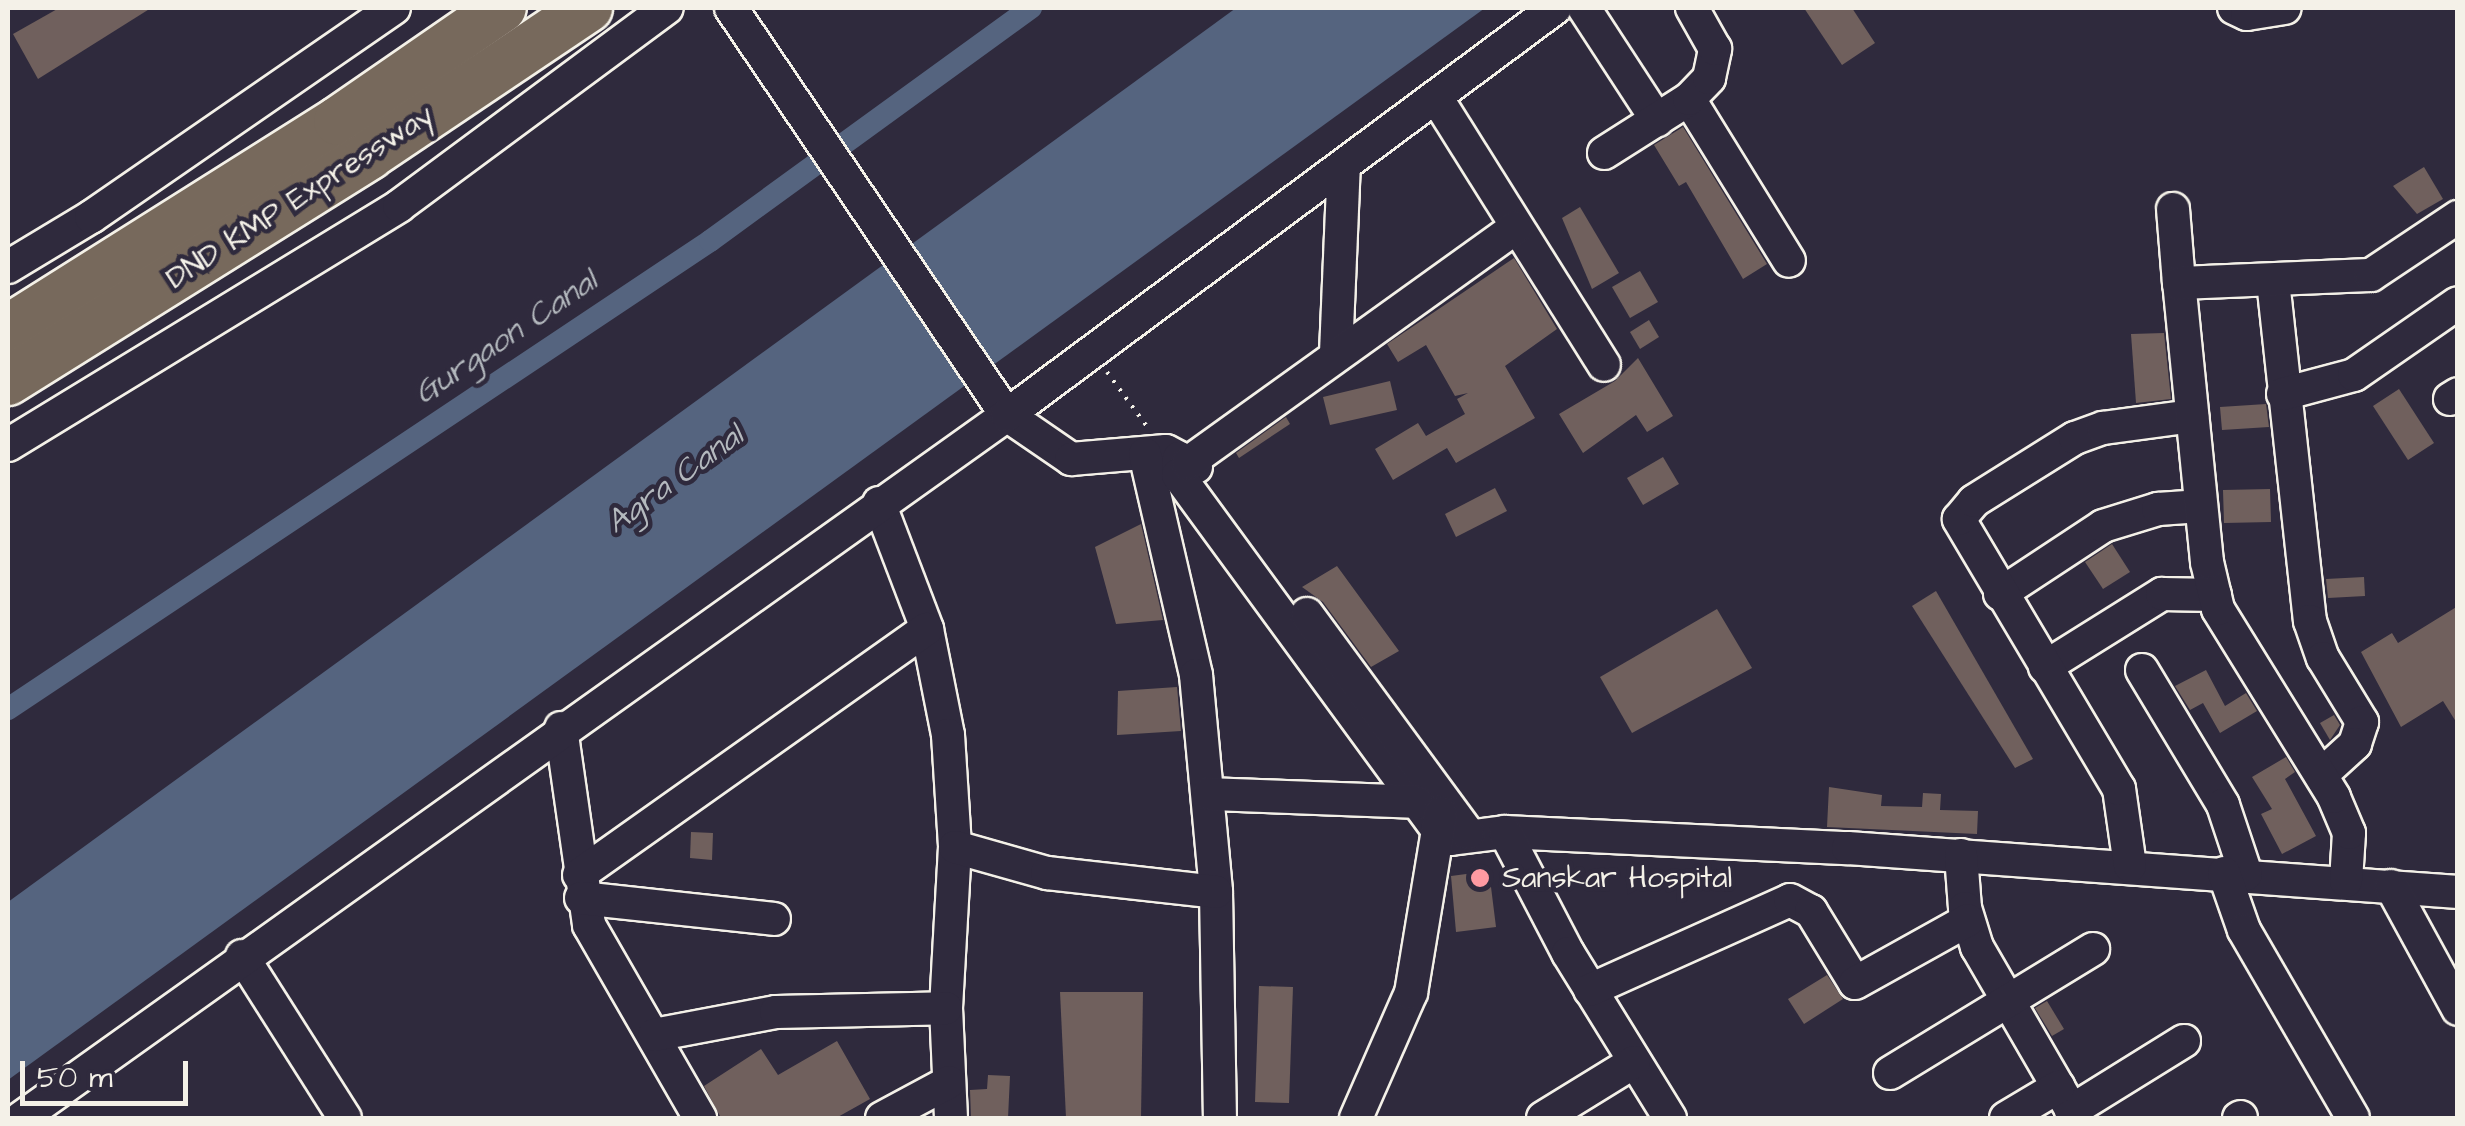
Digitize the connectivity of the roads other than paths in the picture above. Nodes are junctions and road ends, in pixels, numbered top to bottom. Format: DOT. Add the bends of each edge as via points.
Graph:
graph roads {
  1 [pos="394,8"];
  2 [pos="502,8"];
  3 [pos="667,8"];
  4 [pos="731,8"];
  5 [pos="1556,8"];
  6 [pos="1584,8"];
  7 [pos="1692,8"];
  8 [pos="2234,8"];
  9 [pos="2285,8"];
  10 [pos="581,13"];
  11 [pos="1436,97"];
  12 [pos="1689,100"];
  13 [pos="1657,120"];
  14 [pos="1604,153"];
  15 [pos="1344,166"];
  16 [pos="2172,210"];
  17 [pos="2458,217"];
  18 [pos="1516,226"];
  19 [pos="1790,260"];
  20 [pos="8,267"];
  21 [pos="2272,281"];
  22 [pos="2179,283"];
  23 [pos="2458,303"];
  24 [pos="8,329"];
  25 [pos="1336,353"];
  26 [pos="1604,365"];
  27 [pos="8,381"];
  28 [pos="2283,394"];
  29 [pos="1006,415"];
  30 [pos="2192,416"];
  31 [pos="8,445"];
  32 [pos="1170,456"];
  33 [pos="880,503"];
  34 [pos="2201,506"];
  35 [pos="2000,594"];
  36 [pos="2215,595"];
  37 [pos="928,629"];
  38 [pos="2046,667"];
  39 [pos="2142,670"];
  40 [pos="561,728"];
  41 [pos="2321,776"];
  42 [pos="1209,794"];
  43 [pos="1446,819"];
  44 [pos="1505,832"];
  45 [pos="955,847"];
  46 [pos="1961,855"];
  47 [pos="2130,866"];
  48 [pos="2235,873"];
  49 [pos="2346,881"];
  50 [pos="2391,886"];
  51 [pos="580,887"];
  52 [pos="1216,892"];
  53 [pos="2458,892"];
  54 [pos="774,920"];
  55 [pos="1968,920"];
  56 [pos="2093,949"];
  57 [pos="242,956"];
  58 [pos="1590,990"];
  59 [pos="2005,1000"];
  60 [pos="946,1008"];
  61 [pos="2458,1008"];
  62 [pos="654,1035"];
  63 [pos="2184,1041"];
  64 [pos="1634,1062"];
  65 [pos="1890,1073"];
  66 [pos="949,1082"];
  67 [pos="2068,1106"];
  68 [pos="21,1118"];
  69 [pos="345,1118"];
  70 [pos="700,1118"];
  71 [pos="882,1118"];
  72 [pos="951,1118"];
  73 [pos="1220,1118"];
  74 [pos="1356,1118"];
  75 [pos="1380,1118"];
  76 [pos="1543,1118"];
  77 [pos="1670,1118"];
  78 [pos="2006,1118"];
  79 [pos="2354,1118"];
  1 -- 20 [label="street" via="92,217"];
  2 -- 24 [label="highway, DND KMP Expressway" via="338,121"];
  3 -- 31 [label="street" via="399,206"];
  4 -- 29 [label="street"];
  5 -- 11 [label="street"];
  6 -- 13 [label="street"];
  7 -- 12 [label="street" via="1716,62"];
  8 -- 9 [label="street" via="2247,14"];
  10 -- 27 [label="highway, DND KMP Expressway"];
  11 -- 15 [label="street"];
  11 -- 18 [label="street"];
  12 -- 13 [label="street"];
  12 -- 19 [label="street"];
  13 -- 14 [label="street"];
  15 -- 25 [label="street"];
  15 -- 29 [label="street"];
  16 -- 22 [label="street"];
  17 -- 21 [label="street" via="2371,275"];
  18 -- 25 [label="street"];
  18 -- 26 [label="street"];
  21 -- 22 [label="street"];
  21 -- 28 [label="street"];
  22 -- 30 [label="street"];
  23 -- 28 [label="street" via="2354,375"];
  25 -- 32 [label="street"];
  28 -- 41 [label="street" via="2310,621 2323,658 2362,722 2356,744"];
  29 -- 32 [label="street" via="1071,459"];
  29 -- 33 [label="street"];
  30 -- 34 [label="street"];
  30 -- 35 [label="street" via="2075,438 1960,512"];
  32 -- 42 [label="street"];
  32 -- 43 [label="street" via="1178,475"];
  33 -- 37 [label="street"];
  33 -- 40 [label="street"];
  34 -- 35 [label="street" via="2158,509 2103,526"];
  34 -- 36 [label="street"];
  35 -- 38 [label="street"];
  36 -- 38 [label="street" via="2162,594"];
  36 -- 41 [label="street"];
  37 -- 45 [label="street" via="948,735"];
  37 -- 51 [label="street"];
  38 -- 47 [label="street" via="2119,789"];
  39 -- 48 [label="street" via="2223,805"];
  40 -- 51 [label="street"];
  40 -- 57 [label="street"];
  41 -- 49 [label="street" via="2349,832"];
  42 -- 43 [label="street"];
  42 -- 52 [label="street"];
  43 -- 44 [label="street"];
  43 -- 74 [label="street" via="1411,993"];
  43 -- 75 [label="street" via="1426,1002"];
  44 -- 46 [label="street"];
  44 -- 58 [label="street"];
  45 -- 52 [label="street" via="1047,873"];
  45 -- 60 [label="street"];
  46 -- 47 [label="street"];
  46 -- 55 [label="street"];
  47 -- 48 [label="street"];
  48 -- 49 [label="street"];
  48 -- 79 [label="street" via="2244,930"];
  49 -- 50 [label="street"];
  50 -- 53 [label="street"];
  50 -- 61 [label="street"];
  51 -- 54 [label="street"];
  51 -- 62 [label="street" via="589,925"];
  52 -- 73 [label="street"];
  55 -- 58 [label="street" via="1854,983 1811,911 1790,900"];
  55 -- 59 [label="street"];
  56 -- 59 [label="street"];
  57 -- 68 [label="street"];
  57 -- 69 [label="street"];
  58 -- 64 [label="street"];
  59 -- 65 [label="street"];
  59 -- 67 [label="street"];
  60 -- 62 [label="street" via="776,1012"];
  60 -- 66 [label="street"];
  62 -- 70 [label="street"];
  63 -- 67 [label="street"];
  64 -- 76 [label="street"];
  64 -- 77 [label="street"];
  66 -- 71 [label="street"];
  66 -- 72 [label="street"];
  67 -- 78 [label="street"];
}
